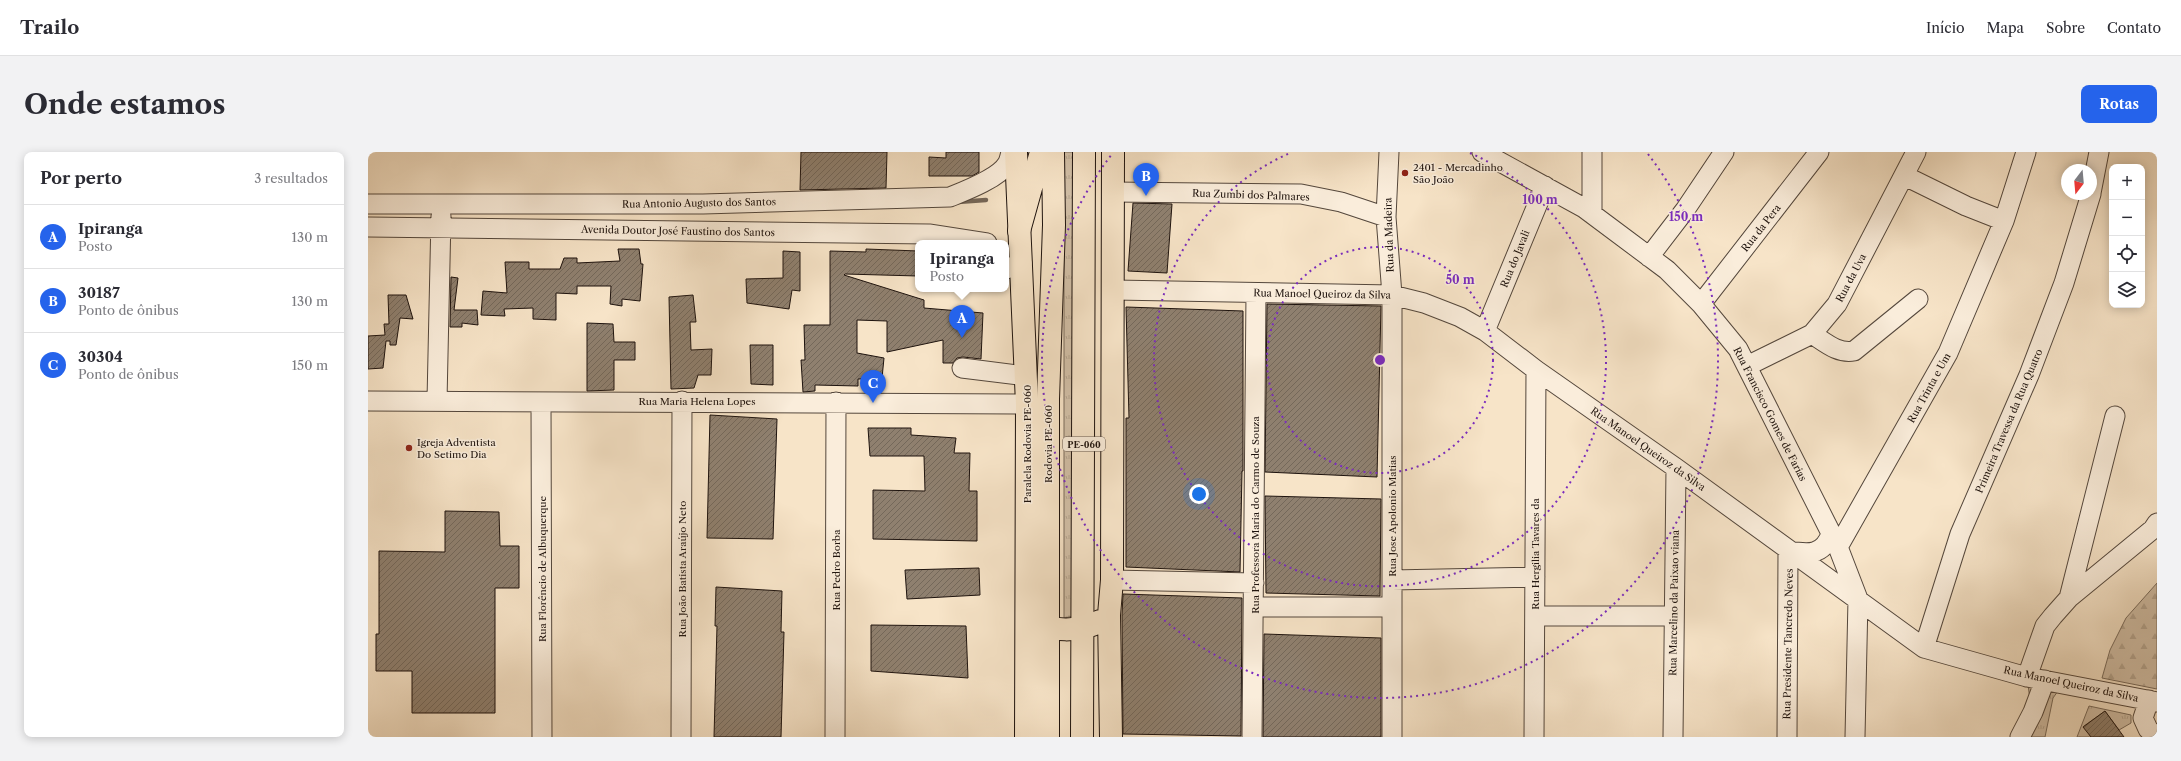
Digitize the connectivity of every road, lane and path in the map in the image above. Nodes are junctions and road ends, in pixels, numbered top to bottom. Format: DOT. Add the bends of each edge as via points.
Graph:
graph roads {
  1 [pos="1011,152"];
  2 [pos="1016,152"];
  3 [pos="1041,152"];
  4 [pos="1053,152"];
  5 [pos="1084,152"];
  6 [pos="1097,152"];
  7 [pos="1113,152"];
  8 [pos="1389,152"];
  9 [pos="1482,152"];
  10 [pos="1592,152"];
  11 [pos="1724,152"];
  12 [pos="1819,152"];
  13 [pos="1916,152"];
  14 [pos="2026,152"];
  15 [pos="2098,152"];
  16 [pos="2096,164"];
  17 [pos="1905,176"];
  18 [pos="1545,186"];
  19 [pos="1113,192"];
  20 [pos="2089,200"];
  21 [pos="368,204"];
  22 [pos="1085,212"];
  23 [pos="1592,214"];
  24 [pos="441,216"];
  25 [pos="1386,217"];
  26 [pos="2004,221"];
  27 [pos="368,228"];
  28 [pos="968,240"];
  29 [pos="1015,252"];
  30 [pos="1649,257"];
  31 [pos="1114,290"];
  32 [pos="1256,293"];
  33 [pos="1392,295"];
  34 [pos="1918,299"];
  35 [pos="1701,304"];
  36 [pos="1485,332"];
  37 [pos="1812,334"];
  38 [pos="1747,366"];
  39 [pos="962,368"];
  40 [pos="1536,370"];
  41 [pos="1026,376"];
  42 [pos="368,401"];
  43 [pos="437,401"];
  44 [pos="682,401"];
  45 [pos="541,402"];
  46 [pos="836,402"];
  47 [pos="1027,404"];
  48 [pos="2115,416"];
  49 [pos="1676,468"];
  50 [pos="2157,522"];
  51 [pos="1834,540"];
  52 [pos="1788,551"];
  53 [pos="1535,577"];
  54 [pos="1112,580"];
  55 [pos="1392,580"];
  56 [pos="1254,583"];
  57 [pos="2069,598"];
  58 [pos="1858,600"];
  59 [pos="1254,607"];
  60 [pos="1392,607"];
  61 [pos="1026,613"];
  62 [pos="1109,614"];
  63 [pos="1536,616"];
  64 [pos="1673,616"];
  65 [pos="1047,628"];
  66 [pos="1082,628"];
  67 [pos="1924,648"];
  68 [pos="2036,679"];
  69 [pos="2153,701"];
  70 [pos="542,737"];
  71 [pos="682,737"];
  72 [pos="835,737"];
  73 [pos="1026,737"];
  74 [pos="1048,737"];
  75 [pos="1082,737"];
  76 [pos="1110,737"];
  77 [pos="1252,737"];
  78 [pos="1392,737"];
  79 [pos="1534,737"];
  80 [pos="1673,737"];
  81 [pos="1787,737"];
  82 [pos="1855,737"];
  83 [pos="2020,737"];
  84 [pos="2156,737"];
  1 -- 24 [label="street, Rua Antonio Augusto dos Santos" via="1007,165 990,178 974,188 950,197 703,204"];
  2 -- 29 [label="main road, Paralela Rodovia PE-060"];
  3 -- 29 [label="main road"];
  4 -- 65 [label="main road, Rodovia PE-060 / PE-060"];
  5 -- 22 [label="main road, PE-060"];
  6 -- 22 [label="main road"];
  7 -- 19 [label="main road, PE-060"];
  8 -- 25 [label="street, Rua da Madeira"];
  9 -- 18 [label="street, Rua Francisco Gomes de Farias"];
  10 -- 23 [label="street"];
  11 -- 30 [label="street"];
  12 -- 35 [label="street, Rua da Pera"];
  13 -- 17 [label="street, Rua da Uva"];
  14 -- 26 [label="street, Rua Trinta e Um"];
  15 -- 16 [label="street, Primeira Travessa da Rua Quatro"];
  17 -- 26 [label="street" via="1966,206"];
  17 -- 37 [label="street, Rua da Uva" via="1837,304"];
  18 -- 23 [label="street, Rua Francisco Gomes de Farias"];
  18 -- 36 [label="street, Rua do Javali"];
  19 -- 25 [label="street, Rua Zumbi dos Palmares" via="1301,194 1341,202"];
  19 -- 31 [label="main road, PE-060"];
  20 -- 67 [label="street, Primeira Travessa da Rua Quatro" via="2061,290 2030,375 1960,534"];
  21 -- 24 [label="street, Rua Antonio Augusto dos Santos"];
  22 -- 66 [label="main road, PE-060"];
  23 -- 30 [label="street, Rua Francisco Gomes de Farias"];
  24 -- 27 [label="street, Avenida Doutor José Faustino dos Santos"];
  24 -- 28 [label="street, Avenida Doutor José Faustino dos Santos" via="929,234"];
  24 -- 43 [label="street"];
  25 -- 33 [label="street, Rua da Madeira"];
  26 -- 51 [label="street, Rua Trinta e Um" via="1948,353"];
  29 -- 41 [label="main road, Paralela Rodovia PE-060"];
  30 -- 35 [label="street, Rua Francisco Gomes de Farias" via="1667,270"];
  31 -- 32 [label="street, Rua Manoel Queiroz da Silva"];
  31 -- 54 [label="main road, PE-060"];
  32 -- 33 [label="street, Rua Manoel Queiroz da Silva"];
  32 -- 56 [label="street, Rua Professora Maria do Carmo de Souza"];
  33 -- 36 [label="street, Rua Manoel Queiroz da Silva" via="1438,308"];
  33 -- 55 [label="street, Rua Jose Apolonio Matias"];
  34 -- 37 [label="street" via="1854,351 1834,349"];
  35 -- 38 [label="street, Rua Francisco Gomes de Farias" via="1738,349"];
  36 -- 40 [label="street, Rua Manoel Queiroz da Silva"];
  37 -- 38 [label="street, Rua da Uva"];
  38 -- 51 [label="street, Rua Francisco Gomes de Farias"];
  39 -- 41 [label="street"];
  40 -- 49 [label="street, Rua Manoel Queiroz da Silva"];
  40 -- 53 [label="street, Rua Hergilia Tavares da"];
  41 -- 47 [label="main road, Paralela Rodovia PE-060"];
  42 -- 43 [label="street, Rua Maria Helena Lopes"];
  43 -- 45 [label="street, Rua Maria Helena Lopes"];
  44 -- 45 [label="street, Rua Maria Helena Lopes"];
  44 -- 46 [label="street, Rua Maria Helena Lopes"];
  44 -- 71 [label="street, Rua João Batista Araújo Neto"];
  45 -- 70 [label="street, Rua Florêncio de Albuquerque"];
  46 -- 47 [label="street, Rua Maria Helena Lopes"];
  46 -- 72 [label="street, Rua Pedro Borba"];
  47 -- 61 [label="main road, Paralela Rodovia PE-060"];
  48 -- 57 [label="street"];
  49 -- 52 [label="street, Rua Manoel Queiroz da Silva"];
  49 -- 64 [label="street, Rua Marcelino da Paixao viana"];
  50 -- 57 [label="street" via="2153,529"];
  51 -- 52 [label="street, Rua Trinta e Um" via="1809,554"];
  51 -- 58 [label="street, Rua Francisco Gomes de Farias"];
  52 -- 58 [label="street, Rua Manoel Queiroz da Silva"];
  52 -- 81 [label="street, Rua Presidente Tancredo Neves"];
  53 -- 55 [label="street"];
  53 -- 63 [label="street, Rua Hergilia Tavares da"];
  54 -- 56 [label="street"];
  54 -- 62 [label="main road, PE-060"];
  55 -- 60 [label="street, Rua Jose Apolonio Matias"];
  56 -- 59 [label="street, Rua Professora Maria do Carmo de Souza"];
  57 -- 68 [label="street" via="2045,626"];
  58 -- 67 [label="street, Rua Manoel Queiroz da Silva"];
  58 -- 82 [label="street"];
  59 -- 60 [label="street"];
  59 -- 77 [label="street, Rua Professora Maria do Carmo de Souza"];
  60 -- 78 [label="street, Rua Jose Apolonio Matias"];
  61 -- 65 [label="main road"];
  61 -- 73 [label="main road, Paralela Rodovia PE-060"];
  62 -- 66 [label="main road" via="1098,623"];
  62 -- 76 [label="main road, PE-060"];
  63 -- 64 [label="street"];
  63 -- 79 [label="street, Rua Hergilia Tavares da"];
  64 -- 80 [label="street, Rua Marcelino da Paixao viana"];
  65 -- 66 [label="main road"];
  65 -- 74 [label="main road, Rodovia PE-060 / PE-060"];
  66 -- 75 [label="main road, PE-060"];
  67 -- 68 [label="street, Rua Manoel Queiroz da Silva"];
  68 -- 69 [label="street, Rua Manoel Queiroz da Silva"];
  68 -- 83 [label="street" via="2033,712"];
  69 -- 84 [label="street" via="2143,718 2148,729"];
}
